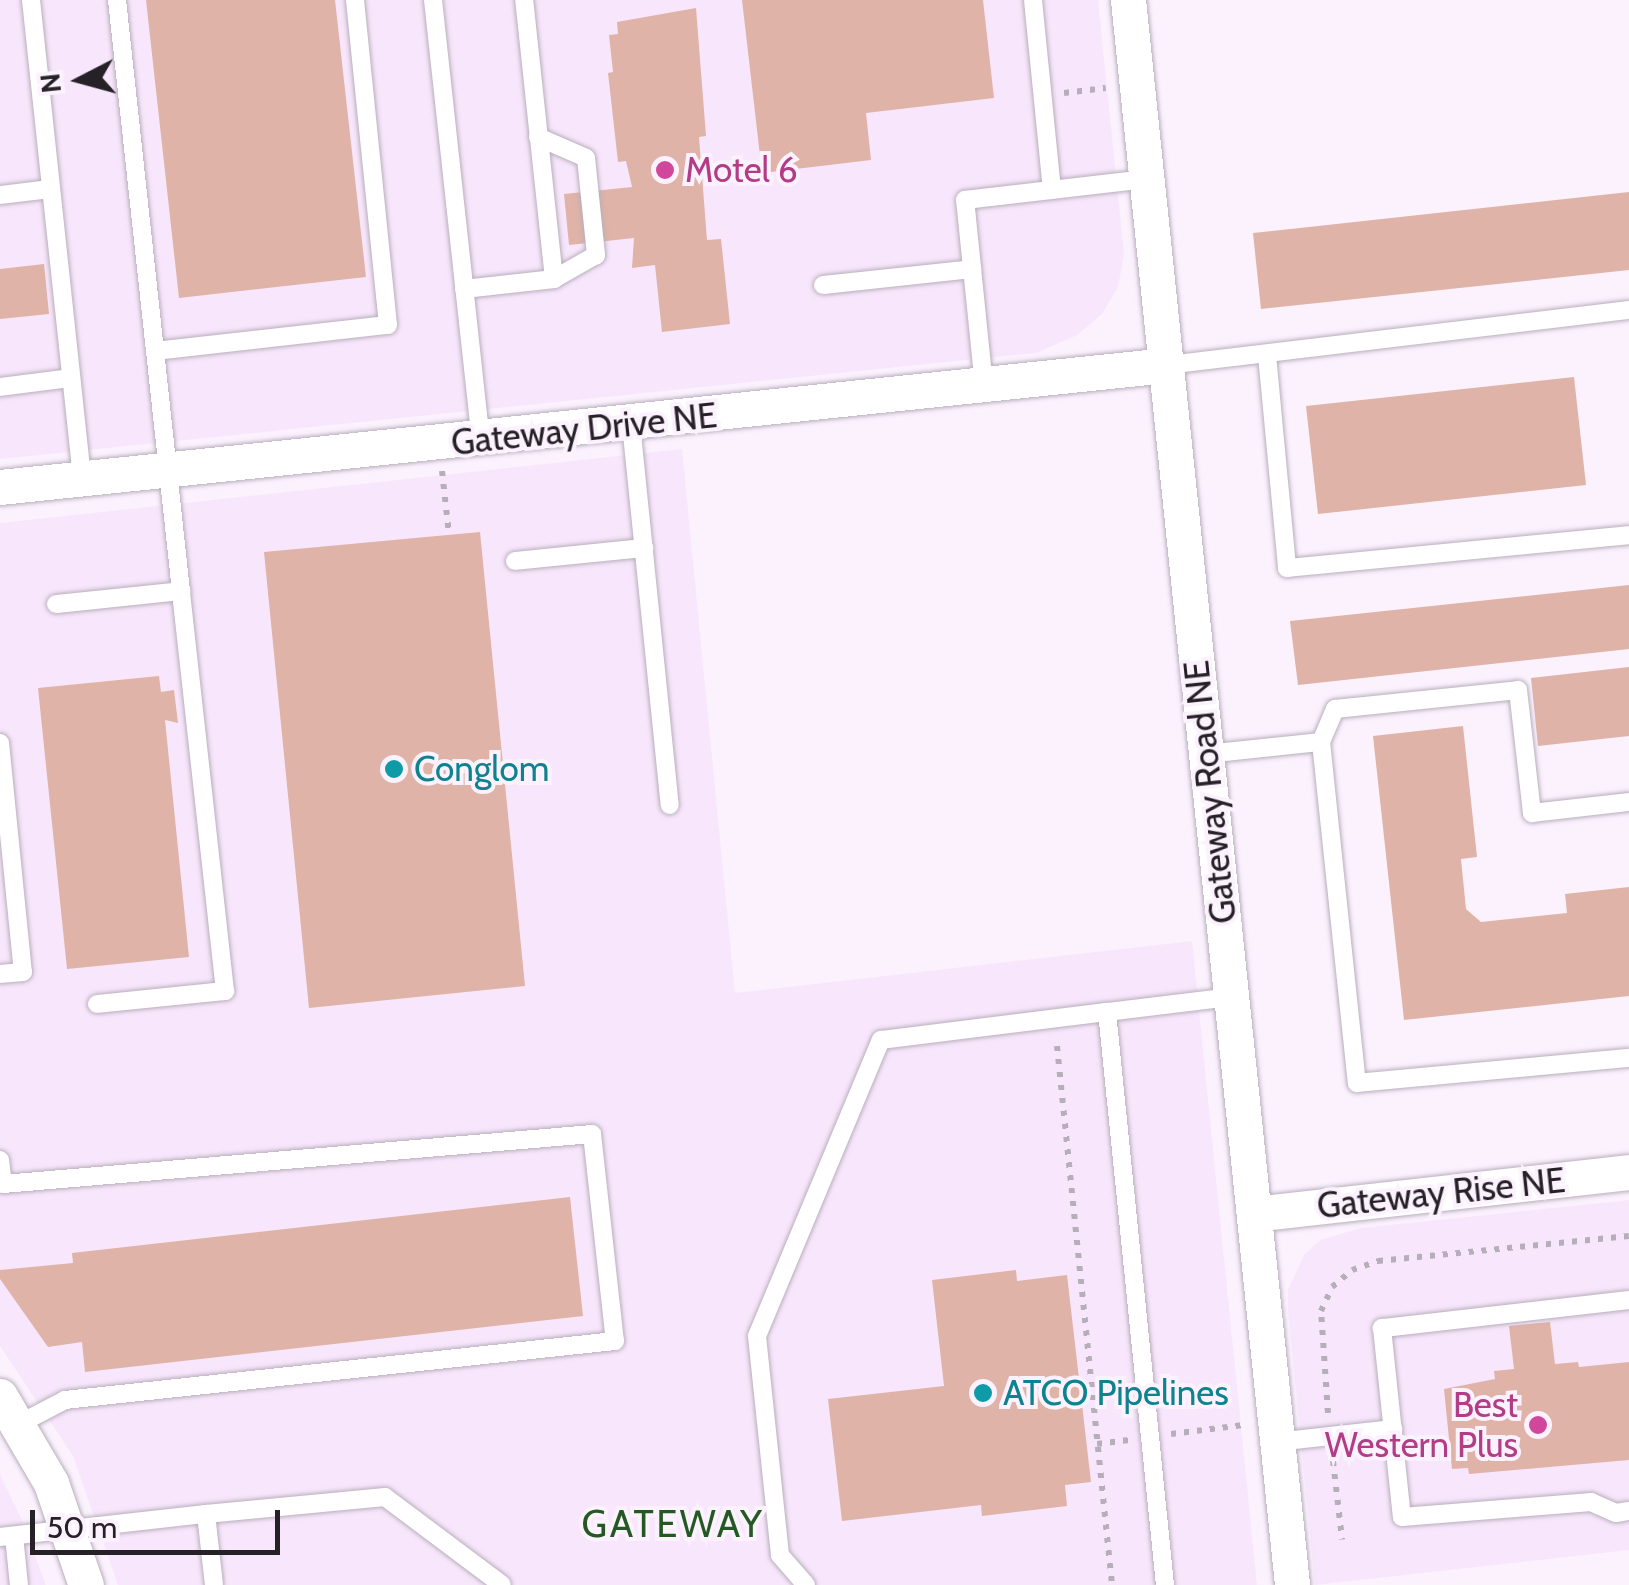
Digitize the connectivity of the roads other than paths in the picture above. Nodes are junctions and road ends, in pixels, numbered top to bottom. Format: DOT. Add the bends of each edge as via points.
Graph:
graph roads {
  1 [pos="31,0"];
  2 [pos="117,0"];
  3 [pos="355,0"];
  4 [pos="434,0"];
  5 [pos="524,0"];
  6 [pos="1033,0"];
  7 [pos="1128,0"];
  8 [pos="538,137"];
  9 [pos="1146,179"];
  10 [pos="50,190"];
  11 [pos="1052,190"];
  12 [pos="0,195"];
  13 [pos="972,270"];
  14 [pos="554,279"];
  15 [pos="823,285"];
  16 [pos="464,289"];
  17 [pos="1629,310"];
  18 [pos="156,351"];
  19 [pos="1267,355"];
  20 [pos="1167,365"];
  21 [pos="70,378"];
  22 [pos="984,386"];
  23 [pos="0,387"];
  24 [pos="631,424"];
  25 [pos="480,439"];
  26 [pos="168,470"];
  27 [pos="82,479"];
  28 [pos="0,487"];
  29 [pos="1629,535"];
  30 [pos="644,548"];
  31 [pos="514,561"];
  32 [pos="180,591"];
  33 [pos="56,604"];
  34 [pos="1321,742"];
  35 [pos="0,743"];
  36 [pos="1206,754"];
  37 [pos="1629,802"];
  38 [pos="670,805"];
  39 [pos="0,974"];
  40 [pos="1231,997"];
  41 [pos="96,1004"];
  42 [pos="1106,1012"];
  43 [pos="1629,1058"];
  44 [pos="0,1160"];
  45 [pos="1629,1172"];
  46 [pos="1,1184"];
  47 [pos="1254,1214"];
  48 [pos="1629,1300"];
  49 [pos="9,1411"];
  50 [pos="1393,1429"];
  51 [pos="1275,1432"];
  52 [pos="1629,1511"];
  53 [pos="206,1514"];
  54 [pos="70,1530"];
  55 [pos="7,1537"];
  56 [pos="19,1585"];
  57 [pos="86,1585"];
  58 [pos="214,1585"];
  59 [pos="502,1585"];
  60 [pos="806,1585"];
  61 [pos="1165,1585"];
  62 [pos="1292,1585"];
  1 -- 10 [label="lane"];
  2 -- 18 [label="lane"];
  3 -- 18 [label="lane" via="388,325"];
  4 -- 16 [label="lane"];
  5 -- 8 [label="lane"];
  6 -- 11 [label="lane"];
  7 -- 9 [label="street, Gateway Road NE"];
  8 -- 14 [label="lane"];
  8 -- 14 [label="lane" via="586,158 596,254"];
  9 -- 11 [label="lane"];
  9 -- 20 [label="street, Gateway Road NE"];
  10 -- 12 [label="lane"];
  10 -- 21 [label="lane"];
  11 -- 13 [label="lane" via="965,200"];
  13 -- 15 [label="lane"];
  13 -- 22 [label="lane"];
  14 -- 16 [label="lane"];
  16 -- 25 [label="lane"];
  17 -- 19 [label="lane"];
  18 -- 26 [label="lane"];
  19 -- 20 [label="lane"];
  19 -- 29 [label="lane" via="1287,568"];
  20 -- 22 [label="street, Gateway Drive NE"];
  20 -- 36 [label="street, Gateway Road NE"];
  21 -- 23 [label="lane"];
  21 -- 27 [label="lane"];
  22 -- 24 [label="street, Gateway Drive NE"];
  24 -- 25 [label="street, Gateway Drive NE"];
  24 -- 30 [label="lane"];
  25 -- 26 [label="street, Gateway Drive NE"];
  26 -- 27 [label="street, Gateway Drive NE"];
  26 -- 32 [label="lane"];
  27 -- 28 [label="street, Gateway Drive NE"];
  30 -- 31 [label="lane"];
  30 -- 38 [label="lane"];
  32 -- 33 [label="lane"];
  32 -- 41 [label="lane" via="225,991"];
  34 -- 36 [label="lane"];
  34 -- 37 [label="lane" via="1335,709 1518,690 1532,814"];
  34 -- 43 [label="lane" via="1357,1083"];
  35 -- 39 [label="lane" via="23,972"];
  36 -- 40 [label="street, Gateway Road NE"];
  40 -- 42 [label="lane"];
  40 -- 47 [label="street, Gateway Road NE"];
  42 -- 60 [label="lane" via="882,1040 757,1336 780,1555"];
  42 -- 61 [label="lane"];
  44 -- 46 [label="lane"];
  45 -- 47 [label="street, Gateway Rise NE"];
  46 -- 49 [label="lane" via="592,1134 615,1341"];
  47 -- 51 [label="street, Gateway Road NE"];
  48 -- 50 [label="lane" via="1382,1328"];
  49 -- 54 [label="street"];
  50 -- 51 [label="lane"];
  50 -- 52 [label="lane" via="1402,1518 1591,1502"];
  51 -- 62 [label="street, Gateway Road NE"];
  53 -- 54 [label="lane"];
  53 -- 58 [label="lane"];
  53 -- 59 [label="lane" via="385,1497"];
  54 -- 55 [label="lane"];
  54 -- 57 [label="street"];
  55 -- 56 [label="lane"];
}
